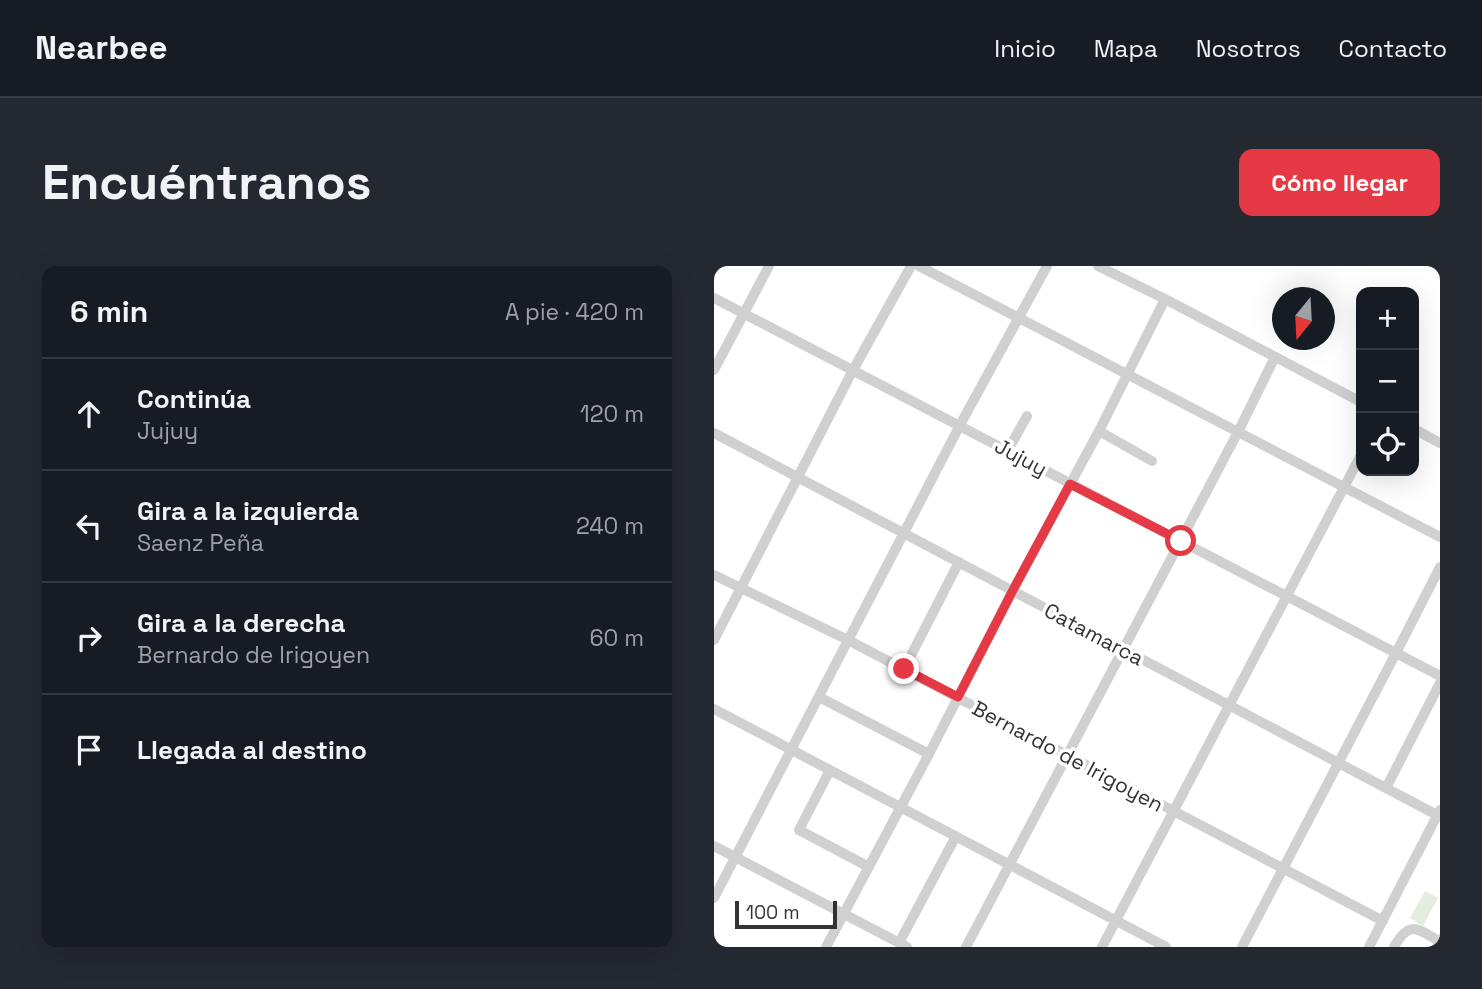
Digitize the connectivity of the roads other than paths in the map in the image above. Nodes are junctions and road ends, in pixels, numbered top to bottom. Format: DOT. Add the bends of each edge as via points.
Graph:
graph roads {
  1 [pos="769,266"];
  2 [pos="911,266"];
  3 [pos="919,266"];
  4 [pos="1047,266"];
  5 [pos="1098,266"];
  6 [pos="714,298"];
  7 [pos="1165,299"];
  8 [pos="743,313"];
  9 [pos="1019,318"];
  10 [pos="1275,357"];
  11 [pos="714,370"];
  12 [pos="853,370"];
  13 [pos="1128,374"];
  14 [pos="1356,399"];
  15 [pos="1027,416"];
  16 [pos="960,425"];
  17 [pos="1099,431"];
  18 [pos="1238,432"];
  19 [pos="1419,432"];
  20 [pos="714,433"];
  21 [pos="1440,443"];
  22 [pos="1008,450"];
  23 [pos="1152,461"];
  24 [pos="1356,465"];
  25 [pos="797,477"];
  26 [pos="1070,484"];
  27 [pos="1345,488"];
  28 [pos="904,533"];
  29 [pos="1440,537"];
  30 [pos="1181,541"];
  31 [pos="959,562"];
  32 [pos="1440,567"];
  33 [pos="714,575"];
  34 [pos="741,589"];
  35 [pos="1013,590"];
  36 [pos="1287,596"];
  37 [pos="714,640"];
  38 [pos="848,640"];
  39 [pos="1123,649"];
  40 [pos="1396,653"];
  41 [pos="904,669"];
  42 [pos="1440,676"];
  43 [pos="1440,683"];
  44 [pos="958,697"];
  45 [pos="819,698"];
  46 [pos="1229,705"];
  47 [pos="714,709"];
  48 [pos="792,750"];
  49 [pos="929,754"];
  50 [pos="1067,756"];
  51 [pos="1338,763"];
  52 [pos="830,770"];
  53 [pos="1386,788"];
  54 [pos="900,806"];
  55 [pos="1173,811"];
  56 [pos="1438,812"];
  57 [pos="956,836"];
  58 [pos="714,846"];
  59 [pos="735,857"];
  60 [pos="1009,864"];
  61 [pos="869,867"];
  62 [pos="1282,868"];
  63 [pos="714,898"];
  64 [pos="844,914"];
  65 [pos="1116,921"];
  66 [pos="1383,921"];
  67 [pos="1440,942"];
  68 [pos="903,945"];
  69 [pos="826,947"];
  70 [pos="966,947"];
  71 [pos="1102,947"];
  72 [pos="1166,947"];
  73 [pos="1242,947"];
  74 [pos="1370,947"];
  75 [pos="1394,947"];
  1 -- 8 [label="street"];
  2 -- 12 [label="street"];
  3 -- 9 [label="street"];
  4 -- 9 [label="street"];
  5 -- 7 [label="street"];
  6 -- 8 [label="street, Jujuy"];
  7 -- 10 [label="street"];
  7 -- 13 [label="street"];
  8 -- 11 [label="street"];
  8 -- 12 [label="street, Jujuy"];
  9 -- 13 [label="street"];
  9 -- 16 [label="street"];
  10 -- 14 [label="street"];
  10 -- 18 [label="street"];
  12 -- 16 [label="street, Jujuy"];
  12 -- 25 [label="street"];
  13 -- 17 [label="street"];
  13 -- 18 [label="street"];
  15 -- 22 [label="street"];
  16 -- 22 [label="street, Jujuy"];
  16 -- 28 [label="street"];
  17 -- 23 [label="street"];
  17 -- 26 [label="street"];
  18 -- 27 [label="street"];
  18 -- 30 [label="street"];
  19 -- 21 [label="street"];
  20 -- 25 [label="street, Catamarca"];
  22 -- 26 [label="street, Jujuy"];
  24 -- 27 [label="street"];
  25 -- 28 [label="street, Catamarca"];
  25 -- 34 [label="street"];
  26 -- 30 [label="street, Jujuy"];
  26 -- 35 [label="street"];
  27 -- 29 [label="street"];
  27 -- 36 [label="street"];
  28 -- 31 [label="street, Catamarca"];
  28 -- 38 [label="street"];
  30 -- 36 [label="street, Jujuy"];
  30 -- 39 [label="street"];
  31 -- 35 [label="street, Catamarca"];
  31 -- 41 [label="street"];
  32 -- 40 [label="street"];
  33 -- 34 [label="street, Bernardo de Irigoyen"];
  34 -- 37 [label="street"];
  34 -- 38 [label="street, Bernardo de Irigoyen"];
  35 -- 39 [label="street, Catamarca"];
  35 -- 44 [label="street"];
  36 -- 40 [label="street, Jujuy"];
  36 -- 46 [label="street"];
  38 -- 41 [label="street, Bernardo de Irigoyen"];
  38 -- 45 [label="street"];
  39 -- 46 [label="street, Catamarca"];
  39 -- 50 [label="street"];
  40 -- 42 [label="street, Jujuy"];
  40 -- 51 [label="street"];
  41 -- 44 [label="street, Bernardo de Irigoyen"];
  43 -- 53 [label="street"];
  44 -- 49 [label="street"];
  44 -- 50 [label="street, Bernardo de Irigoyen"];
  45 -- 48 [label="street"];
  45 -- 49 [label="street"];
  46 -- 51 [label="street, Catamarca"];
  46 -- 55 [label="street"];
  47 -- 48 [label="street"];
  48 -- 52 [label="street"];
  48 -- 59 [label="street"];
  49 -- 54 [label="street"];
  50 -- 55 [label="street, Bernardo de Irigoyen"];
  50 -- 60 [label="street"];
  51 -- 53 [label="street, Catamarca"];
  51 -- 62 [label="street"];
  52 -- 54 [label="street"];
  52 -- 61 [label="street" via="799,830"];
  53 -- 56 [label="street, Catamarca"];
  54 -- 57 [label="street"];
  54 -- 61 [label="street"];
  55 -- 62 [label="street, Bernardo de Irigoyen"];
  55 -- 65 [label="street"];
  56 -- 66 [label="street"];
  57 -- 60 [label="street"];
  57 -- 68 [label="street"];
  58 -- 59 [label="street"];
  59 -- 63 [label="street"];
  59 -- 64 [label="street"];
  60 -- 65 [label="street"];
  60 -- 70 [label="street"];
  61 -- 64 [label="street"];
  62 -- 66 [label="street, Bernardo de Irigoyen"];
  62 -- 73 [label="street"];
  64 -- 68 [label="street"];
  64 -- 69 [label="street"];
  65 -- 71 [label="street"];
  65 -- 72 [label="street"];
  66 -- 74 [label="street"];
  67 -- 75 [label="street" via="1420,930 1409,930"];
}
